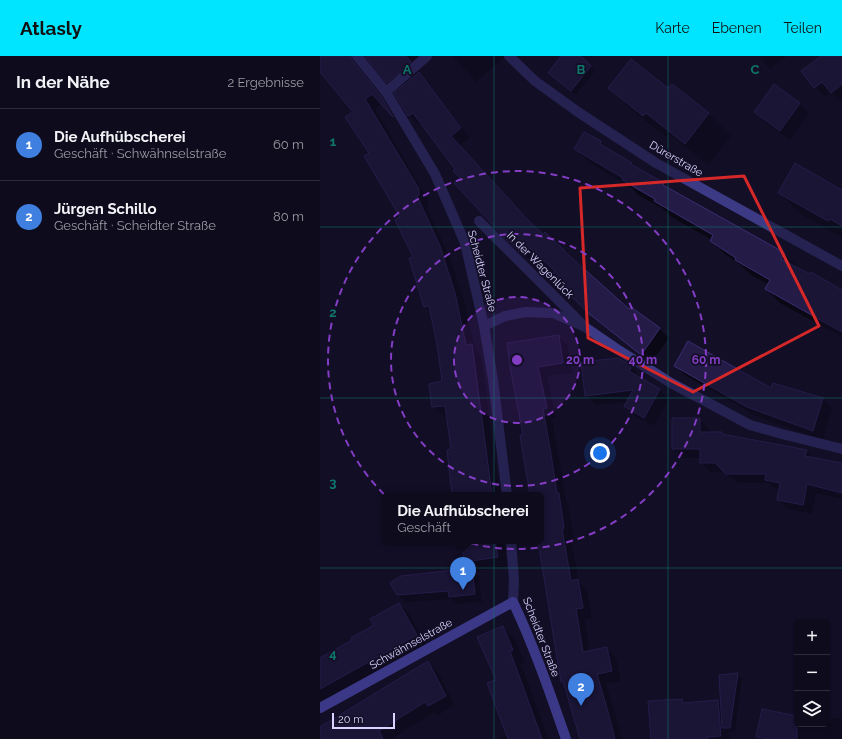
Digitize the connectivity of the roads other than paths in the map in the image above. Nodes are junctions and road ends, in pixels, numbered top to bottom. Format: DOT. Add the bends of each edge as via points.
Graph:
graph roads {
  1 [pos="357,56"];
  2 [pos="427,56"];
  3 [pos="509,56"];
  4 [pos="386,92"];
  5 [pos="479,221"];
  6 [pos="842,266"];
  7 [pos="484,326"];
  8 [pos="585,327"];
  9 [pos="842,449"];
  10 [pos="507,492"];
  11 [pos="511,544"];
  12 [pos="513,602"];
  13 [pos="320,708"];
  14 [pos="566,739"];
  1 -- 4 [label="street, Scheidter Straße"];
  2 -- 4 [label="street"];
  3 -- 6 [label="street, Dürerstraße" via="535,81 656,163"];
  4 -- 7 [label="street, Scheidter Straße" via="435,174 465,243"];
  5 -- 8 [label="street, In der Wagenlück"];
  7 -- 8 [label="street, In der Wagenlück" via="505,316 526,312 553,313"];
  7 -- 10 [label="street, Scheidter Straße"];
  8 -- 9 [label="street, In der Wagenlück" via="671,384 750,425"];
  11 -- 12 [label="street, Scheidter Straße"];
  12 -- 13 [label="street, Schwähnselstraße"];
  12 -- 14 [label="street, Scheidter Straße"];
}
